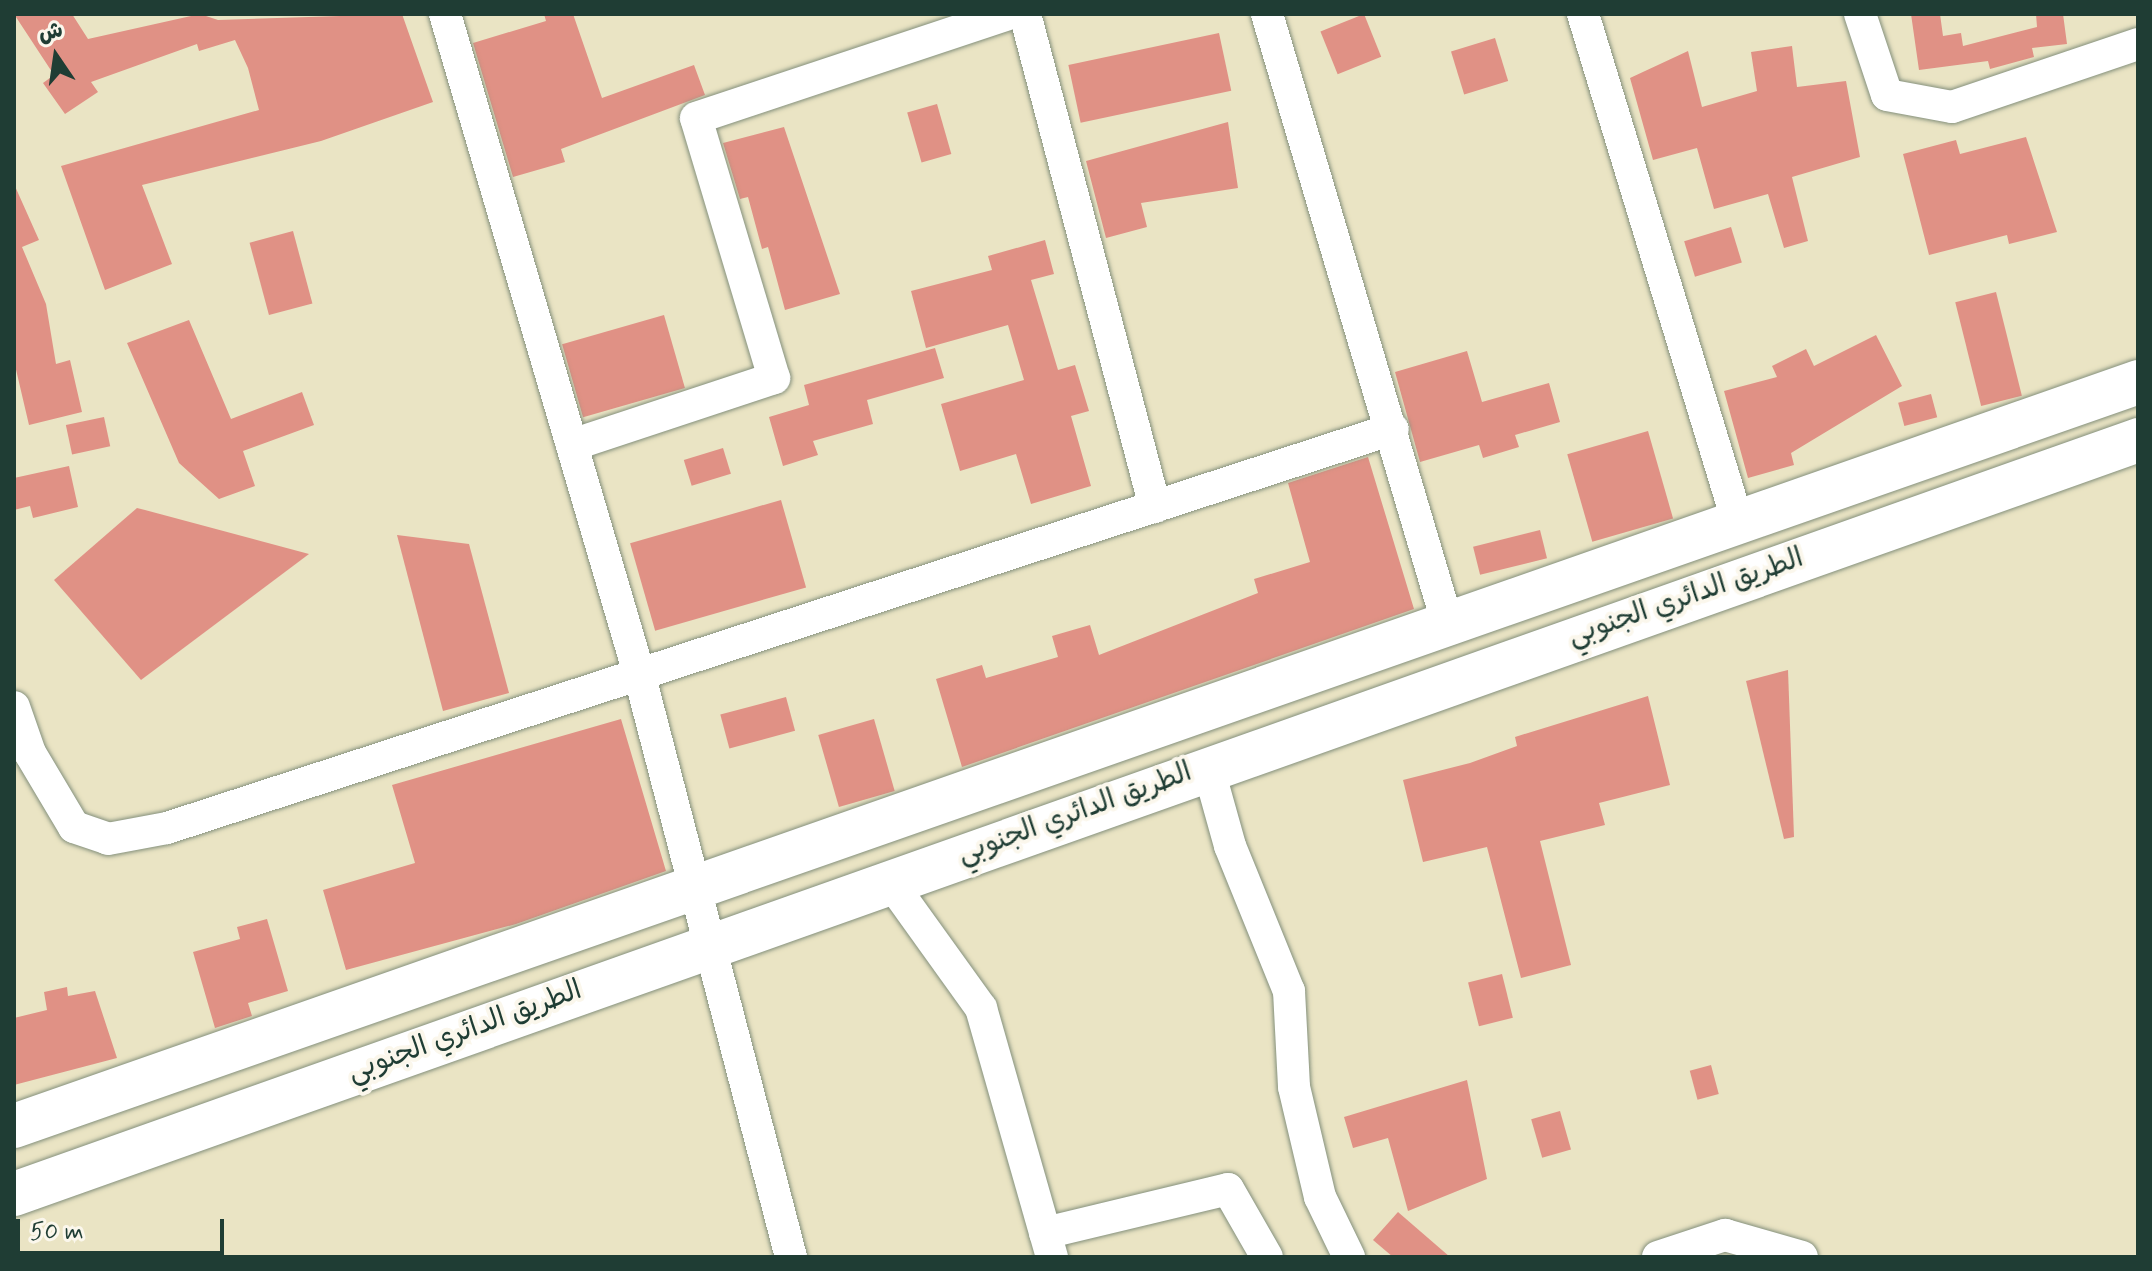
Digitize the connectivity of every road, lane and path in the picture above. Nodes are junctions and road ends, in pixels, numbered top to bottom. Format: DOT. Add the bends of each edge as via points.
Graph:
graph roads {
  1 [pos="445,14"];
  2 [pos="1008,14"];
  3 [pos="1025,14"];
  4 [pos="1267,14"];
  5 [pos="1583,14"];
  6 [pos="1860,14"];
  7 [pos="2138,44"];
  8 [pos="2138,382"];
  9 [pos="1393,429"];
  10 [pos="2138,440"];
  11 [pos="572,445"];
  12 [pos="1155,507"];
  13 [pos="1738,523"];
  14 [pos="1448,625"];
  15 [pos="640,677"];
  16 [pos="14,707"];
  17 [pos="1208,767"];
  18 [pos="889,880"];
  19 [pos="696,890"];
  20 [pos="709,944"];
  21 [pos="14,1126"];
  22 [pos="14,1194"];
  23 [pos="1049,1245"];
  24 [pos="791,1257"];
  25 [pos="1267,1257"];
  26 [pos="1349,1257"];
  27 [pos="1658,1257"];
  28 [pos="1802,1257"];
  1 -- 11 [label="street"];
  2 -- 11 [label="street" via="696,118 774,378"];
  3 -- 12 [label="street"];
  4 -- 9 [label="street"];
  5 -- 13 [label="street"];
  6 -- 7 [label="street" via="1887,95 1952,107"];
  8 -- 13 [label="main road, الطريق الدائري الجنوبي"];
  9 -- 12 [label="street"];
  9 -- 14 [label="street"];
  10 -- 17 [label="main road, الطريق الدائري الجنوبي"];
  11 -- 15 [label="street"];
  12 -- 15 [label="street"];
  13 -- 14 [label="main road, الطريق الدائري الجنوبي"];
  14 -- 19 [label="main road, الطريق الدائري الجنوبي"];
  15 -- 16 [label="street" via="167,828 108,839 74,827 30,753"];
  15 -- 19 [label="street"];
  17 -- 18 [label="main road, الطريق الدائري الجنوبي"];
  17 -- 26 [label="street" via="1230,846 1289,991 1294,1087 1320,1197"];
  18 -- 20 [label="main road, الطريق الدائري الجنوبي"];
  18 -- 23 [label="street" via="981,1008"];
  19 -- 20 [label="street"];
  19 -- 21 [label="main road, الطريق الدائري الجنوبي"];
  20 -- 22 [label="main road, الطريق الدائري الجنوبي"];
  20 -- 24 [label="street"];
  23 -- 25 [label="street" via="1228,1189"];
  27 -- 28 [label="street" via="1725,1235"];
}
